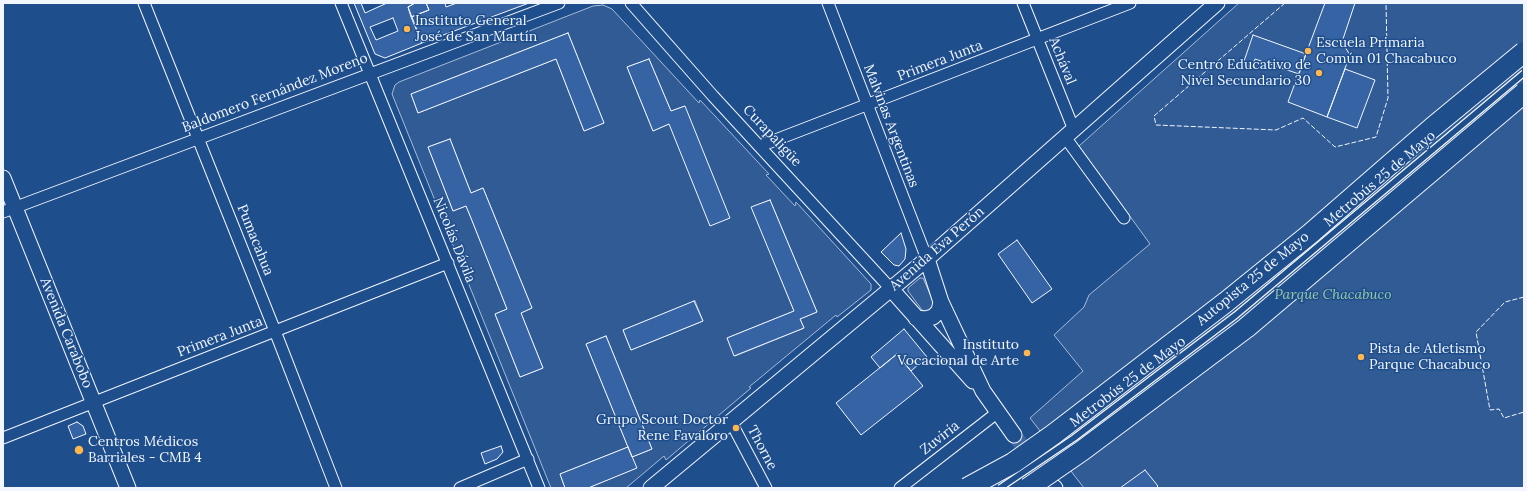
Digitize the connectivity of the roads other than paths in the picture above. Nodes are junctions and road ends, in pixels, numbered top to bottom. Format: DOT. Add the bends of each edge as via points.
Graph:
graph roads {
  1 [pos="144,3"];
  2 [pos="341,3"];
  3 [pos="559,3"];
  4 [pos="631,3"];
  5 [pos="828,3"];
  6 [pos="1023,3"];
  7 [pos="1130,3"];
  8 [pos="1217,3"];
  9 [pos="1037,39"];
  10 [pos="1524,52"];
  11 [pos="1524,73"];
  12 [pos="370,74"];
  13 [pos="1524,93"];
  14 [pos="866,105"];
  15 [pos="1069,133"];
  16 [pos="198,138"];
  17 [pos="760,146"];
  18 [pos="3,178"];
  19 [pos="9,209"];
  20 [pos="1124,218"];
  21 [pos="927,259"];
  22 [pos="448,263"];
  23 [pos="891,289"];
  24 [pos="942,302"];
  25 [pos="916,318"];
  26 [pos="275,331"];
  27 [pos="983,391"];
  28 [pos="93,402"];
  29 [pos="998,412"];
  30 [pos="731,422"];
  31 [pos="1014,435"];
  32 [pos="3,438"];
  33 [pos="528,460"];
  34 [pos="128,488"];
  35 [pos="336,488"];
  36 [pos="460,488"];
  37 [pos="539,488"];
  38 [pos="651,488"];
  39 [pos="766,488"];
  40 [pos="900,488"];
  41 [pos="967,488"];
  42 [pos="1000,488"];
  43 [pos="1028,488"];
  1 -- 16 [label="street, Pumacahua"];
  2 -- 12 [label="street, Nicolás Dávila"];
  3 -- 12 [label="street, Baldomero Fernández Moreno"];
  4 -- 17 [label="street, Curapaligüe"];
  5 -- 14 [label="street, Malvinas Argentinas"];
  6 -- 9 [label="street, Achával"];
  7 -- 9 [label="street, Primera Junta"];
  8 -- 15 [label="main road, Avenida Eva Perón"];
  9 -- 14 [label="street, Primera Junta"];
  9 -- 15 [label="street, Achával"];
  10 -- 41 [label="highway, Autopista 25 de Mayo, bridge" via="1226,302 1054,434 1013,463"];
  11 -- 42 [label="lane, Metrobús 25 de Mayo, bridge" via="1236,316 1074,438"];
  12 -- 16 [label="street, Baldomero Fernández Moreno"];
  12 -- 22 [label="street, Nicolás Dávila"];
  13 -- 43 [label="highway, bridge" via="1246,328"];
  14 -- 17 [label="street, Primera Junta"];
  14 -- 21 [label="street, Malvinas Argentinas"];
  15 -- 20 [label="street, Achával"];
  15 -- 21 [label="main road, Avenida Eva Perón"];
  16 -- 19 [label="street, Baldomero Fernández Moreno"];
  16 -- 26 [label="street, Pumacahua"];
  17 -- 23 [label="street, Curapaligüe"];
  18 -- 19 [label="main road, Avenida Carabobo"];
  19 -- 28 [label="main road, Avenida Carabobo"];
  21 -- 23 [label="main road, Avenida Eva Perón"];
  21 -- 24 [label="main road"];
  22 -- 26 [label="street, Primera Junta"];
  22 -- 33 [label="street, Nicolás Dávila"];
  23 -- 25 [label="main road"];
  23 -- 30 [label="main road, Avenida Eva Perón"];
  24 -- 25 [label="main road" via="939,311 932,317"];
  24 -- 27 [label="main road"];
  25 -- 27 [label="main road"];
  26 -- 28 [label="street, Primera Junta"];
  26 -- 35 [label="street, Pumacahua"];
  27 -- 29 [label="main road"];
  28 -- 32 [label="street, Primera Junta"];
  28 -- 34 [label="main road, Avenida Carabobo"];
  29 -- 31 [label="main road"];
  29 -- 40 [label="street, Zuviría"];
  30 -- 38 [label="main road, Avenida Eva Perón"];
  30 -- 39 [label="street, Thorne"];
  33 -- 36 [label="street"];
  33 -- 37 [label="street, Nicolás Dávila"];
}
